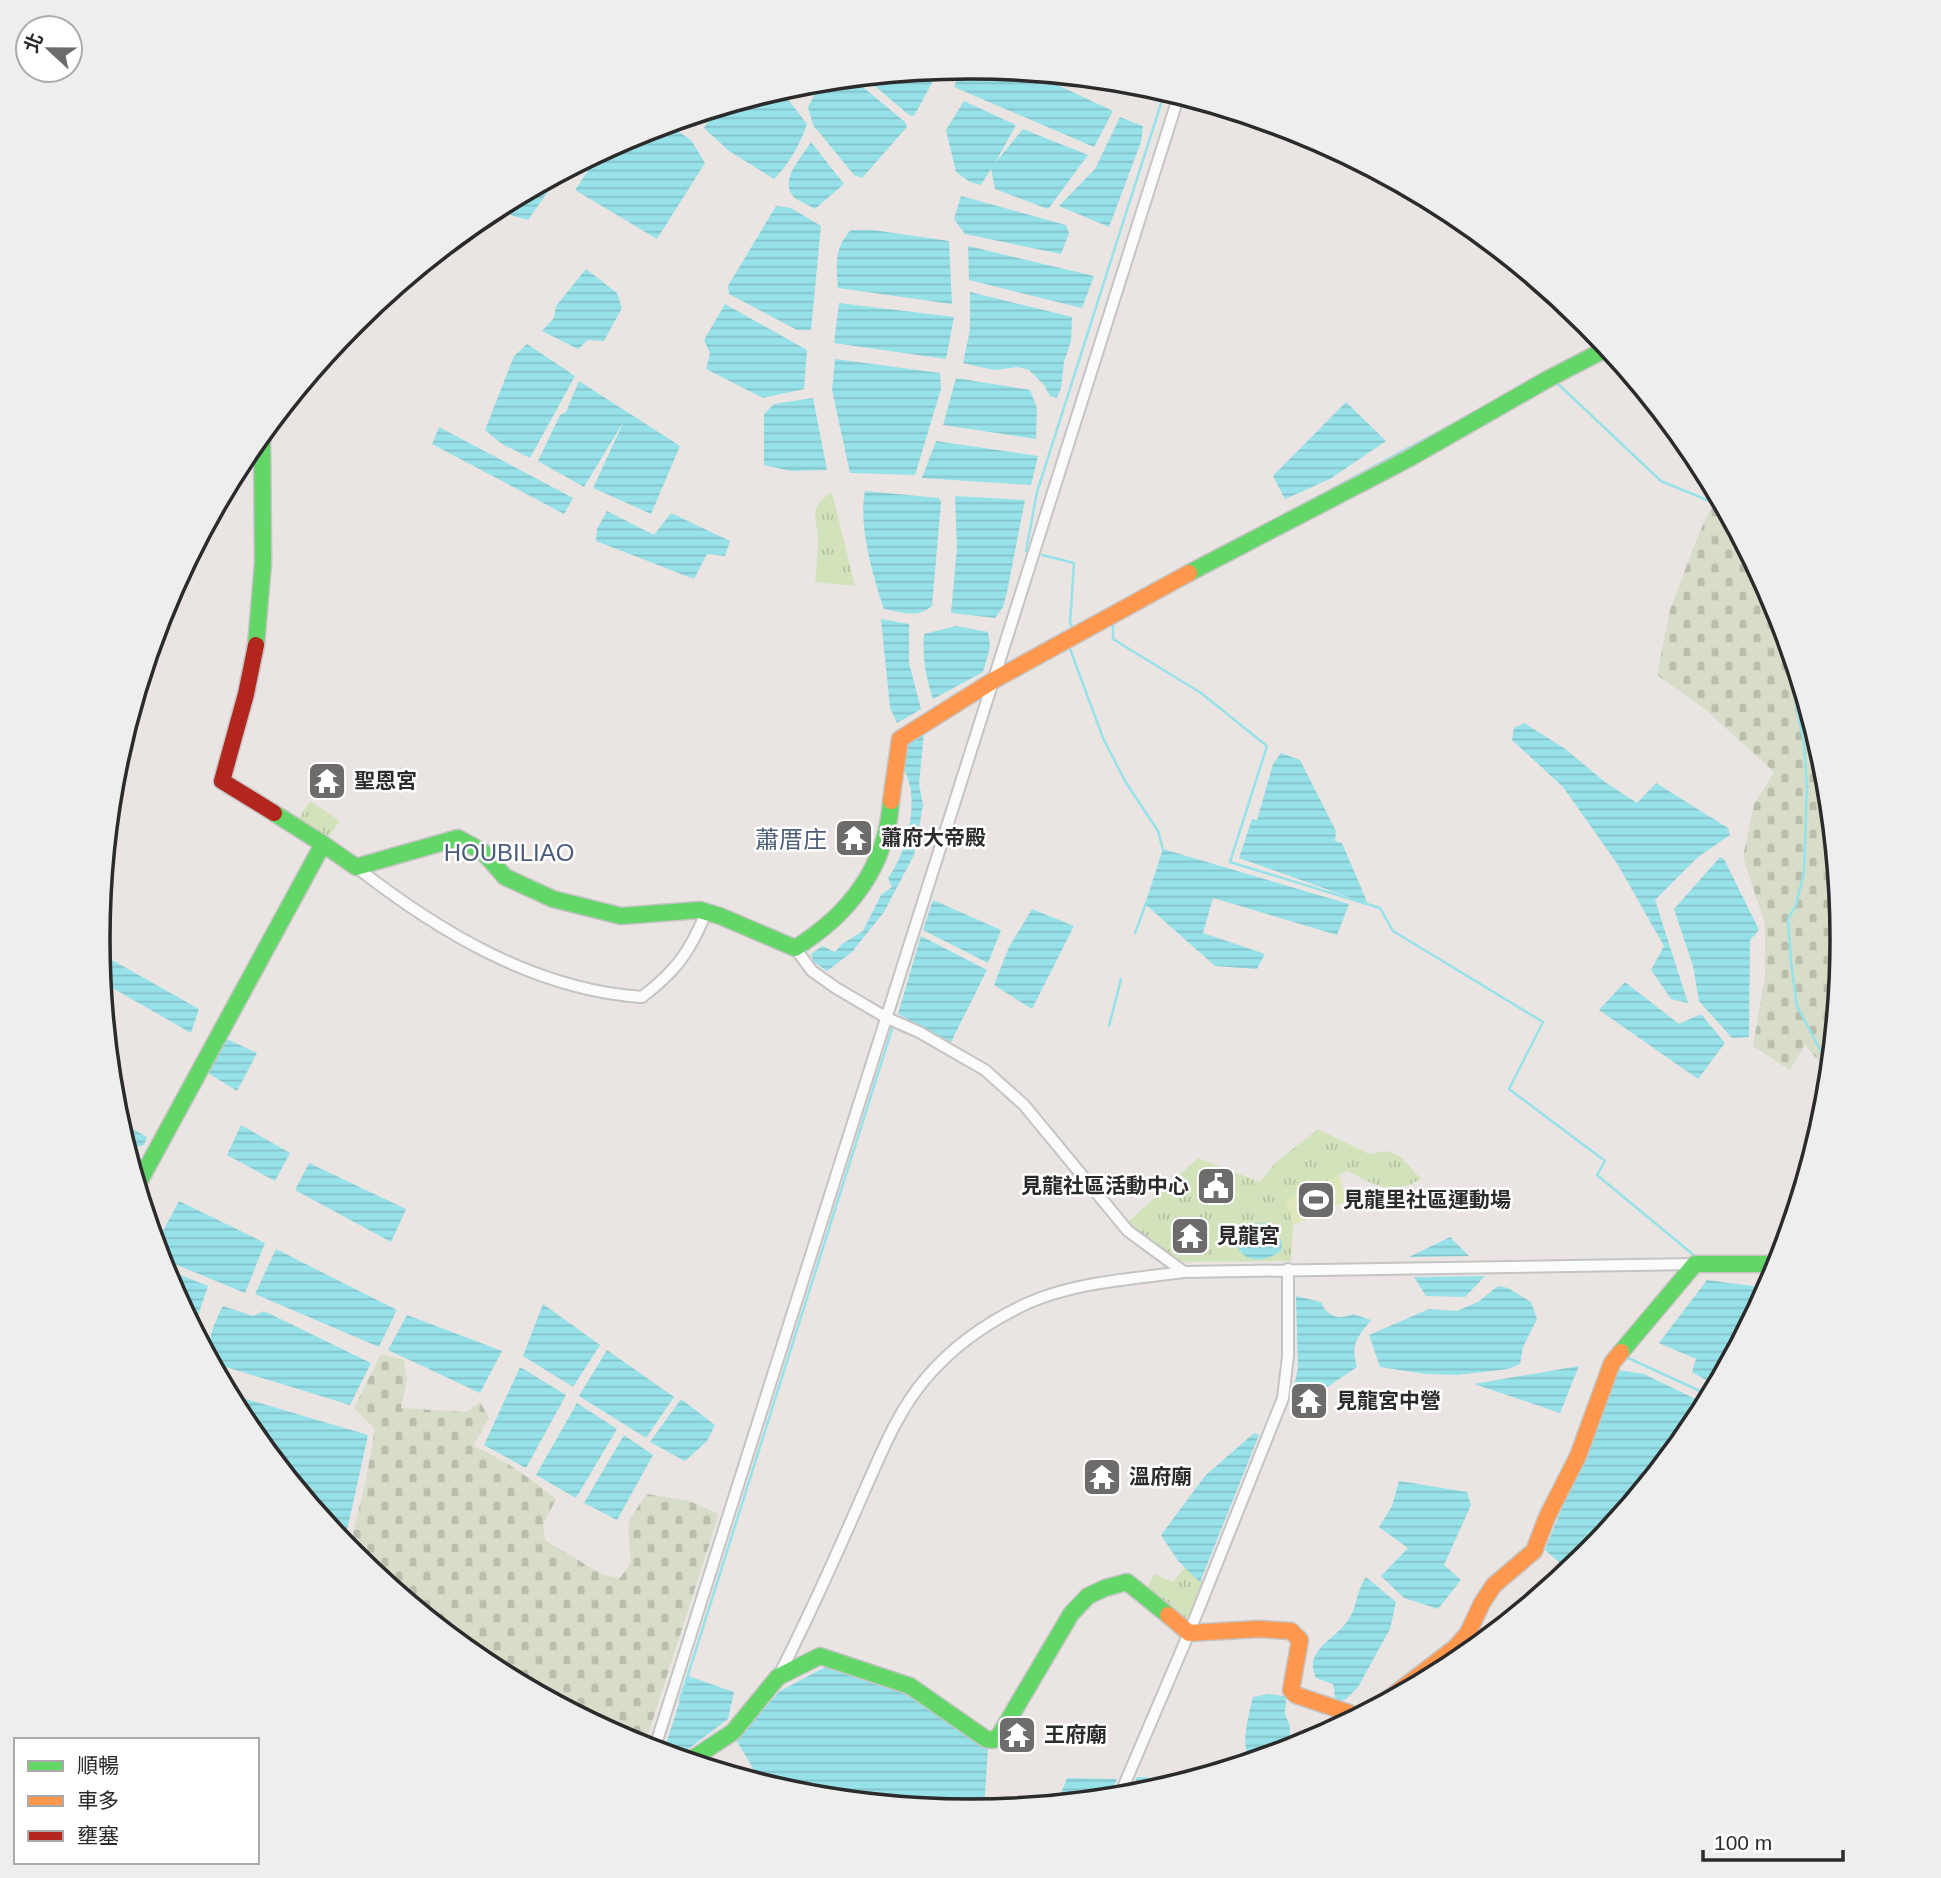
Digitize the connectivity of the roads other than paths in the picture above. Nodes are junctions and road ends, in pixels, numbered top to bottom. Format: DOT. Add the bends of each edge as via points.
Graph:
graph roads {
  1 [pos="1176,104"];
  2 [pos="1599,353"];
  3 [pos="262,451"];
  4 [pos="994,680"];
  5 [pos="323,844"];
  6 [pos="356,867"];
  7 [pos="706,913"];
  8 [pos="795,948"];
  9 [pos="887,1018"];
  10 [pos="144,1174"];
  11 [pos="1695,1264"];
  12 [pos="1767,1264"];
  13 [pos="1288,1269"];
  14 [pos="1184,1272"];
  15 [pos="1189,1633"];
  16 [pos="1441,1659"];
  17 [pos="778,1677"];
  18 [pos="1348,1713"];
  19 [pos="657,1740"];
  20 [pos="698,1755"];
  21 [pos="1124,1785"];
  1 -- 4 [label="street"];
  2 -- 4 [label="street"];
  3 -- 5 [label="street" via="258,629 248,687 222,781"];
  4 -- 8 [label="street" via="900,738 889,825 876,862 861,892 841,915"];
  4 -- 9 [label="street"];
  5 -- 6 [label="street"];
  5 -- 10 [label="street"];
  6 -- 7 [label="street" via="458,838 483,852 505,877 553,899 621,916"];
  6 -- 7 [label="street" via="460,939 573,987 626,996 642,997 679,964"];
  7 -- 8 [label="street"];
  8 -- 9 [label="street" via="812,971"];
  9 -- 14 [label="street" via="985,1070 1024,1105 1128,1231"];
  9 -- 19 [label="street"];
  11 -- 12 [label="street"];
  11 -- 13 [label="street"];
  11 -- 16 [label="street" via="1612,1363 1578,1456 1534,1550 1494,1585 1468,1633"];
  13 -- 14 [label="street"];
  13 -- 15 [label="street" via="1283,1398"];
  14 -- 17 [label="street" via="1106,1282 1030,1302 990,1322 955,1348 898,1417"];
  15 -- 17 [label="street" via="1127,1582 1088,1596 1071,1614 993,1740 909,1686 820,1656"];
  15 -- 18 [label="street" via="1291,1630 1300,1640 1291,1690"];
  15 -- 21 [label="street"];
  17 -- 20 [label="street" via="733,1732"];
}
